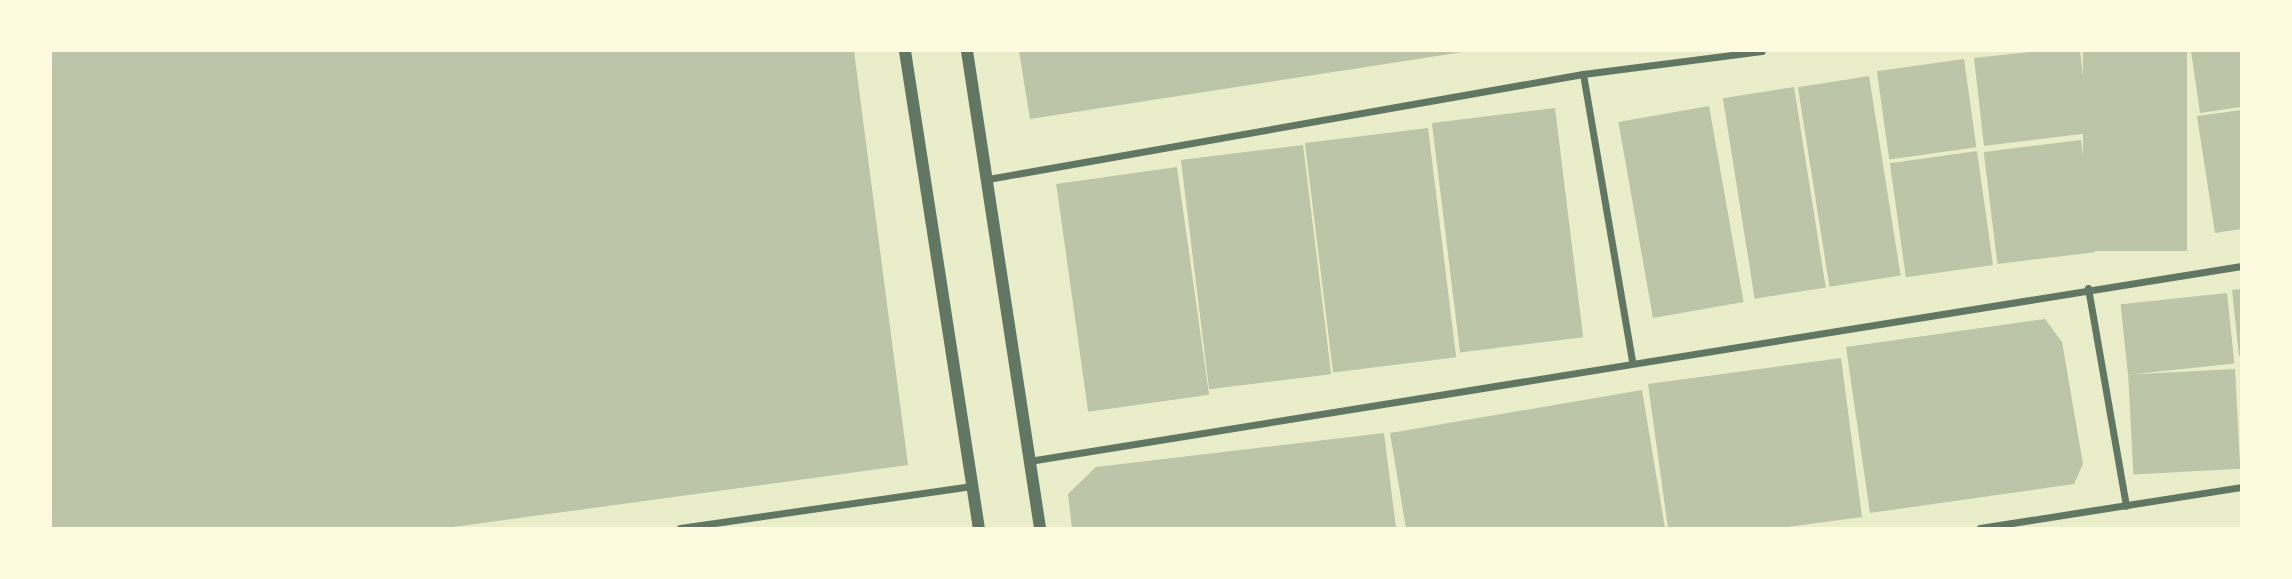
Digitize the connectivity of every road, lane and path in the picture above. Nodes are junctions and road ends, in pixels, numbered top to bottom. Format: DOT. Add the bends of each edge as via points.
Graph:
graph roads {
  1 [pos="905,51"];
  2 [pos="967,51"];
  3 [pos="1762,51"];
  4 [pos="1583,74"];
  5 [pos="988,179"];
  6 [pos="2241,266"];
  7 [pos="2088,288"];
  8 [pos="1632,359"];
  9 [pos="1029,461"];
  10 [pos="970,486"];
  11 [pos="2241,487"];
  12 [pos="2126,506"];
  13 [pos="680,528"];
  14 [pos="979,528"];
  15 [pos="1040,528"];
  16 [pos="1980,528"];
  1 -- 10 [label="street"];
  2 -- 5 [label="street"];
  3 -- 4 [label="street"];
  4 -- 5 [label="street"];
  4 -- 8 [label="street"];
  5 -- 9 [label="street"];
  6 -- 7 [label="street"];
  7 -- 8 [label="street"];
  7 -- 12 [label="street"];
  8 -- 9 [label="street"];
  9 -- 15 [label="street"];
  10 -- 13 [label="street"];
  10 -- 14 [label="street"];
  11 -- 12 [label="street"];
  12 -- 16 [label="street"];
}
